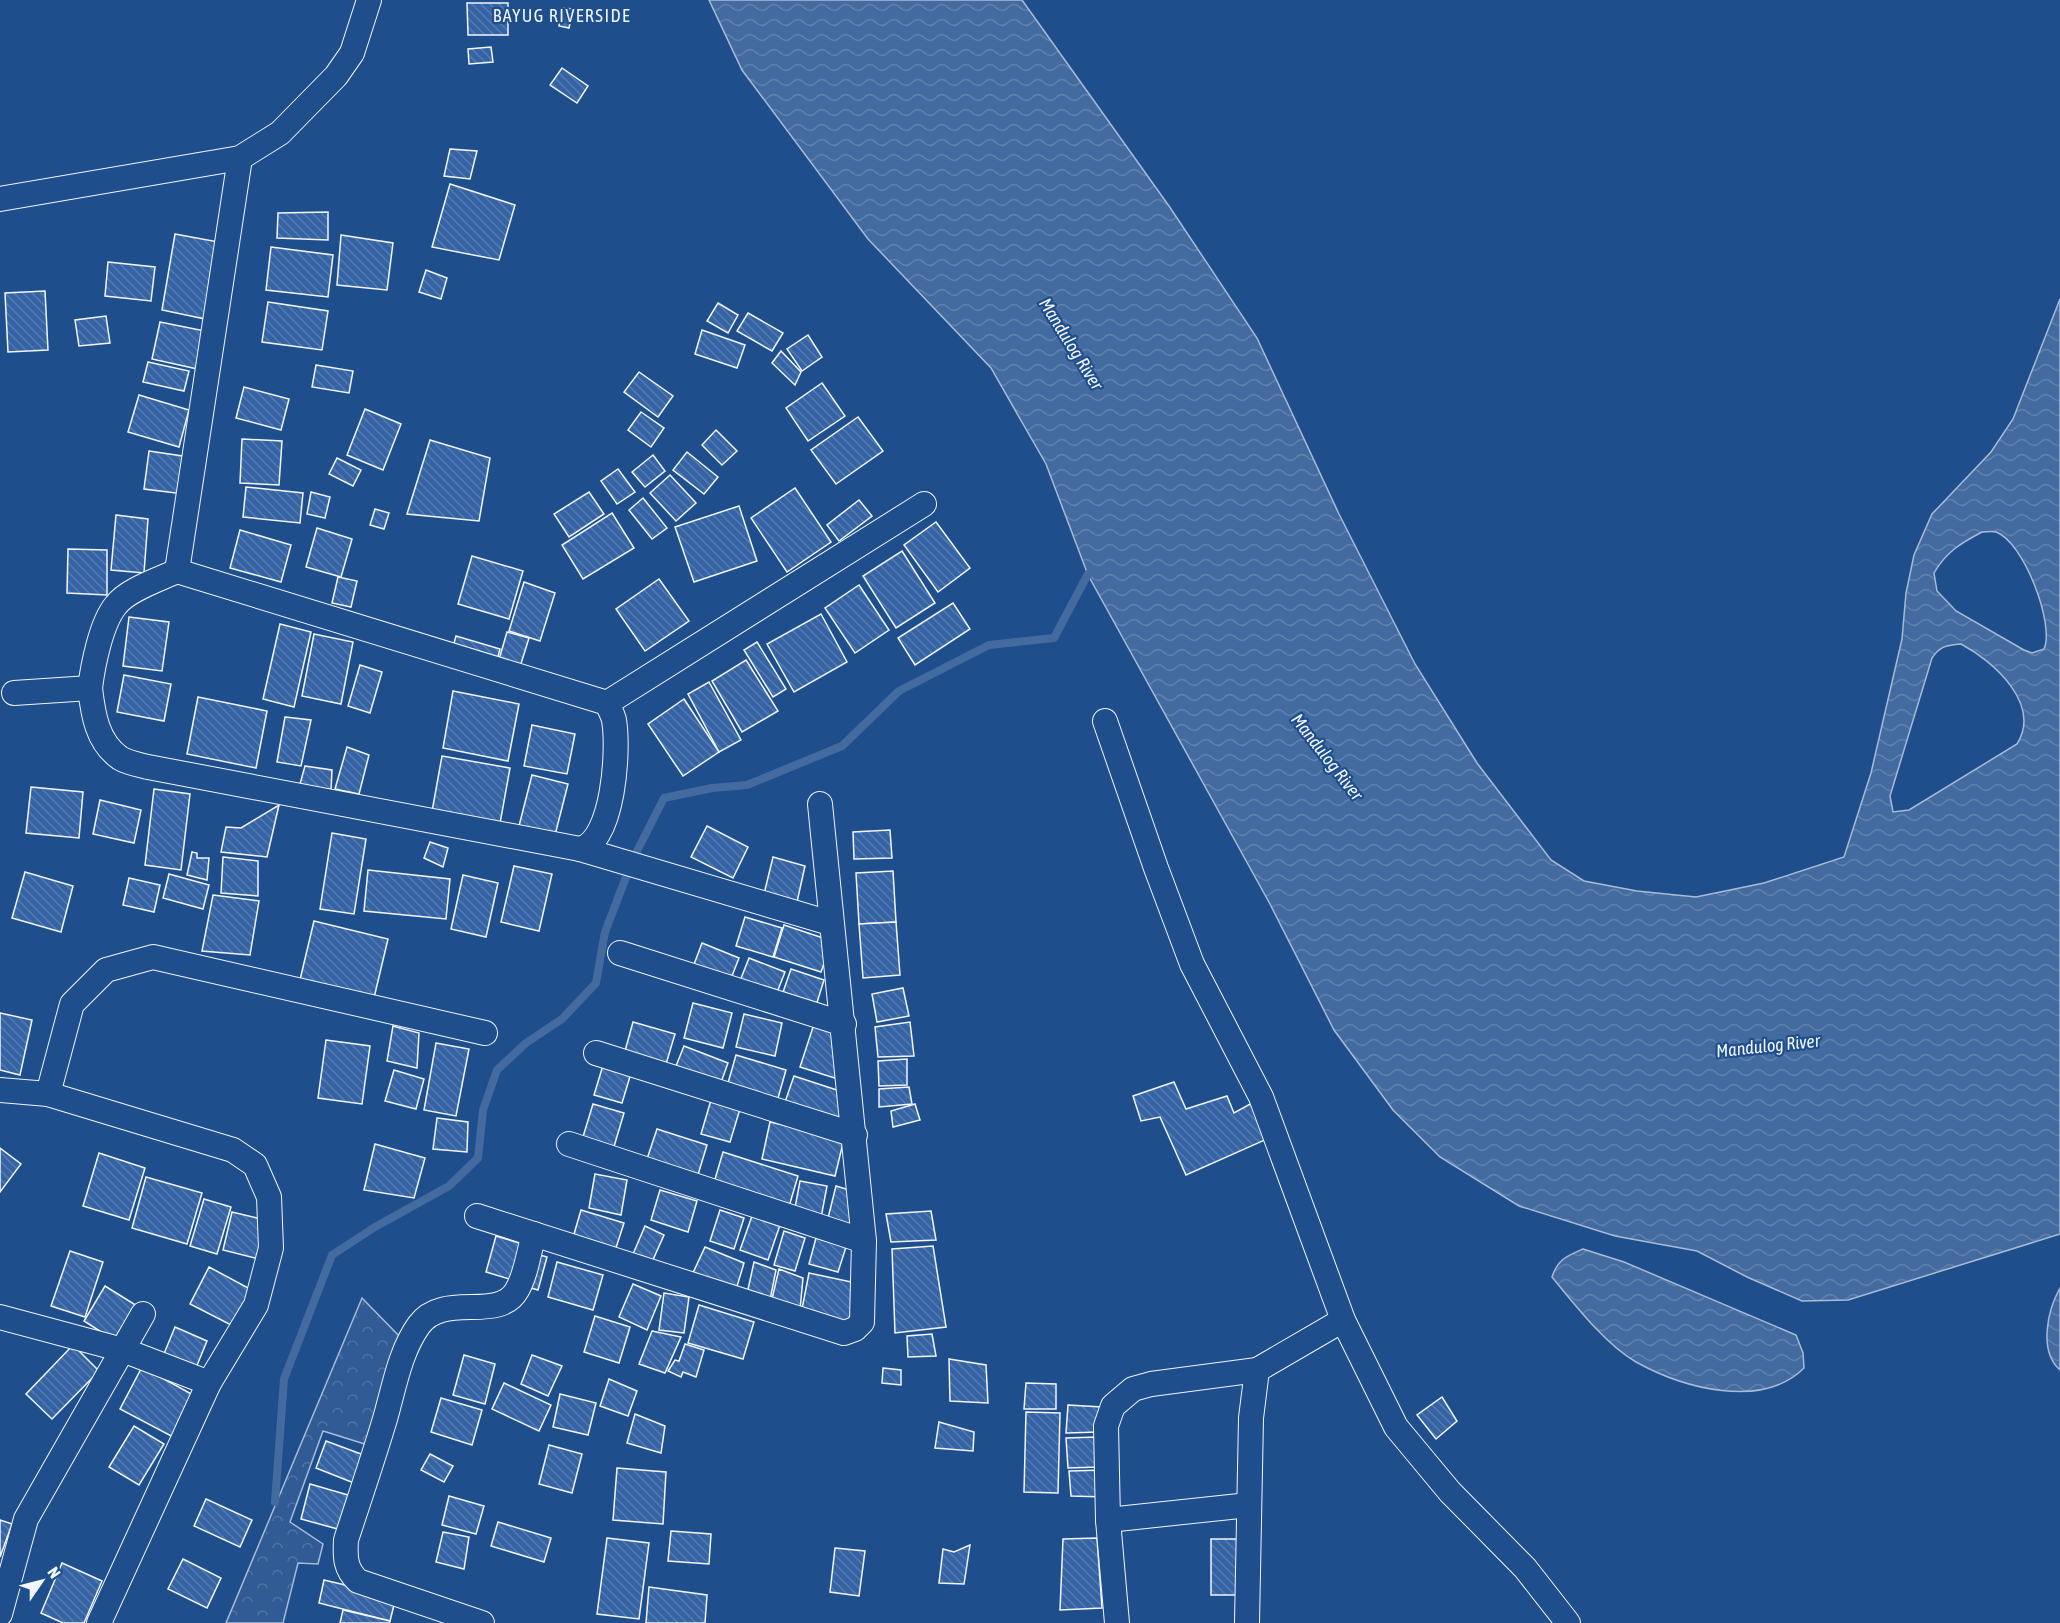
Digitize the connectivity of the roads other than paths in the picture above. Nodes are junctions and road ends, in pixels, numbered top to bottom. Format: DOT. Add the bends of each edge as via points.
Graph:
graph roads {
  1 [pos="369,0"];
  2 [pos="240,158"];
  3 [pos="0,199"];
  4 [pos="924,504"];
  5 [pos="177,571"];
  6 [pos="90,688"];
  7 [pos="14,693"];
  8 [pos="607,703"];
  9 [pos="1105,721"];
  10 [pos="819,804"];
  11 [pos="580,849"];
  12 [pos="830,923"];
  13 [pos="620,953"];
  14 [pos="844,1024"];
  15 [pos="485,1033"];
  16 [pos="596,1053"];
  17 [pos="0,1090"];
  18 [pos="48,1094"];
  19 [pos="855,1135"];
  20 [pos="569,1144"];
  21 [pos="477,1216"];
  22 [pos="534,1234"];
  23 [pos="864,1241"];
  24 [pos="142,1314"];
  25 [pos="0,1317"];
  26 [pos="1343,1320"];
  27 [pos="123,1350"];
  28 [pos="1257,1370"];
  29 [pos="209,1383"];
  30 [pos="1249,1505"];
  31 [pos="1108,1520"];
  32 [pos="0,1614"];
  33 [pos="99,1623"];
  34 [pos="482,1623"];
  35 [pos="1117,1623"];
  36 [pos="1247,1623"];
  37 [pos="1568,1623"];
  1 -- 2 [label="street" via="352,53 336,76 280,133"];
  2 -- 3 [label="street"];
  2 -- 5 [label="street"];
  4 -- 8 [label="street"];
  5 -- 6 [label="street" via="117,603 106,623"];
  5 -- 8 [label="street"];
  6 -- 7 [label="street"];
  6 -- 11 [label="street" via="94,722 121,759"];
  8 -- 11 [label="street" via="614,720 608,816 597,837"];
  9 -- 26 [label="street" via="1192,964 1261,1097"];
  10 -- 12 [label="street"];
  11 -- 12 [label="street"];
  12 -- 14 [label="street"];
  13 -- 14 [label="street"];
  14 -- 19 [label="street"];
  15 -- 18 [label="street" via="153,957 106,970 72,1004"];
  16 -- 19 [label="street"];
  17 -- 18 [label="street"];
  18 -- 29 [label="street" via="233,1150 255,1165 269,1197 272,1248 256,1305"];
  19 -- 23 [label="street"];
  20 -- 23 [label="street"];
  21 -- 22 [label="street"];
  22 -- 23 [label="street" via="844,1333 862,1322"];
  22 -- 34 [label="street" via="517,1291 506,1302 484,1307 451,1306 420,1323 404,1356 346,1540 345,1558 358,1581"];
  24 -- 27 [label="street"];
  25 -- 27 [label="street"];
  26 -- 28 [label="street"];
  26 -- 37 [label="street" via="1396,1427 1450,1492 1525,1569"];
  27 -- 29 [label="street"];
  27 -- 32 [label="street" via="26,1519"];
  28 -- 30 [label="street" via="1251,1418"];
  28 -- 31 [label="street" via="1151,1384 1133,1389 1113,1406 1107,1426"];
  29 -- 33 [label="street"];
  30 -- 31 [label="street"];
  30 -- 36 [label="street"];
  31 -- 35 [label="street"];
}
